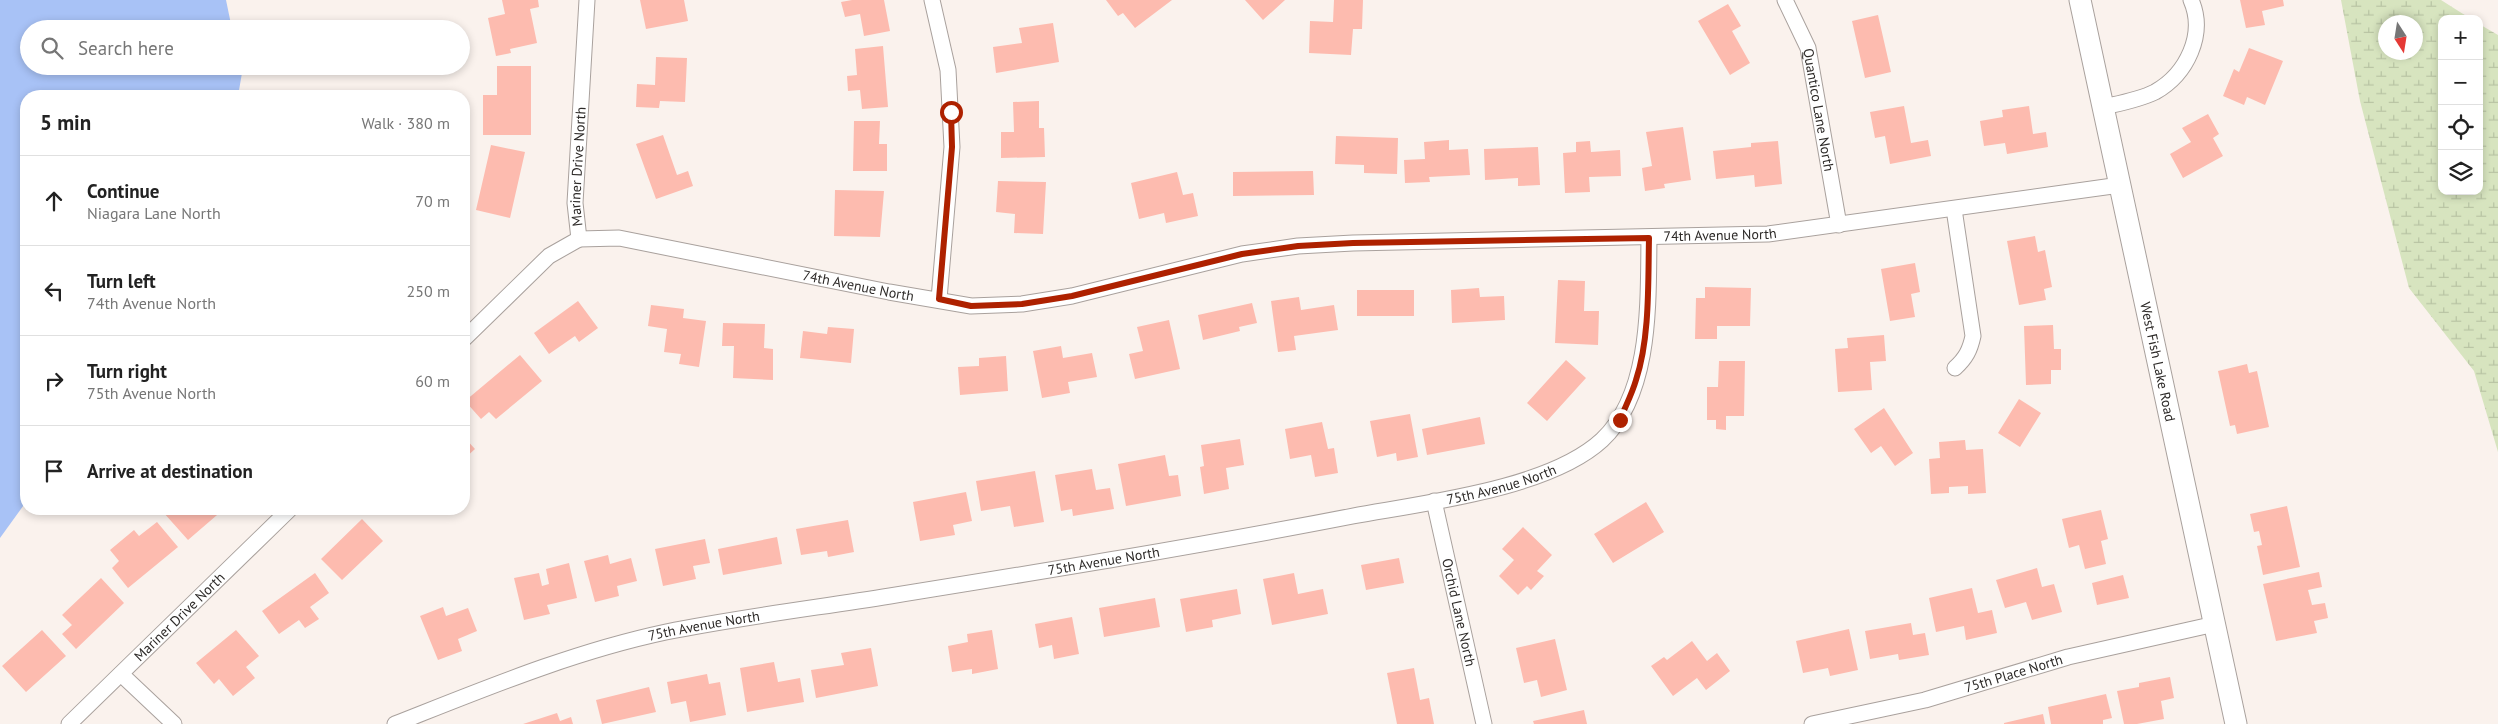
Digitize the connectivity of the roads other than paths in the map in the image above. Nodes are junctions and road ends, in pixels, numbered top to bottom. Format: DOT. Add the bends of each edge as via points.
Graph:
graph roads {
  1 [pos="587,0"];
  2 [pos="932,0"];
  3 [pos="1785,0"];
  4 [pos="2080,0"];
  5 [pos="2190,0"];
  6 [pos="2103,106"];
  7 [pos="2120,185"];
  8 [pos="1954,208"];
  9 [pos="1839,225"];
  10 [pos="1649,238"];
  11 [pos="579,239"];
  12 [pos="939,299"];
  13 [pos="470,333"];
  14 [pos="1955,368"];
  15 [pos="1434,501"];
  16 [pos="284,515"];
  17 [pos="2215,624"];
  18 [pos="120,674"];
  19 [pos="69,724"];
  20 [pos="174,724"];
  21 [pos="395,724"];
  22 [pos="1484,724"];
  23 [pos="1812,724"];
  24 [pos="2236,724"];
  1 -- 11 [label="street, Mariner Drive North" via="575,203"];
  2 -- 12 [label="street" via="948,70 952,147"];
  3 -- 9 [label="street, Quantico Lane North" via="1808,48"];
  4 -- 6 [label="street, West Fish Lake Road"];
  5 -- 6 [label="street" via="2196,26 2194,46 2176,77 2155,92 2133,101"];
  6 -- 7 [label="street, West Fish Lake Road"];
  7 -- 8 [label="street, 74th Avenue North"];
  7 -- 17 [label="street, West Fish Lake Road"];
  8 -- 9 [label="street, 74th Avenue North"];
  8 -- 14 [label="street" via="1973,336 1964,360"];
  9 -- 10 [label="street, 74th Avenue North" via="1768,234"];
  10 -- 12 [label="street, 74th Avenue North" via="1298,246 1242,254 1072,296 1022,304 971,306"];
  10 -- 15 [label="street, 75th Avenue North" via="1643,347 1637,380 1620,420 1601,441 1550,472 1514,484"];
  11 -- 12 [label="street, 74th Avenue North" via="619,238"];
  11 -- 13 [label="street, Mariner Drive North" via="549,256"];
  15 -- 21 [label="street, 75th Avenue North" via="1276,531 662,633 554,662"];
  15 -- 22 [label="street, Orchid Lane North"];
  16 -- 18 [label="street, Mariner Drive North"];
  17 -- 23 [label="street, 75th Place North" via="2068,657 1925,700"];
  17 -- 24 [label="street, West Fish Lake Road"];
  18 -- 19 [label="street, Mariner Drive North"];
  18 -- 20 [label="street"];
}
